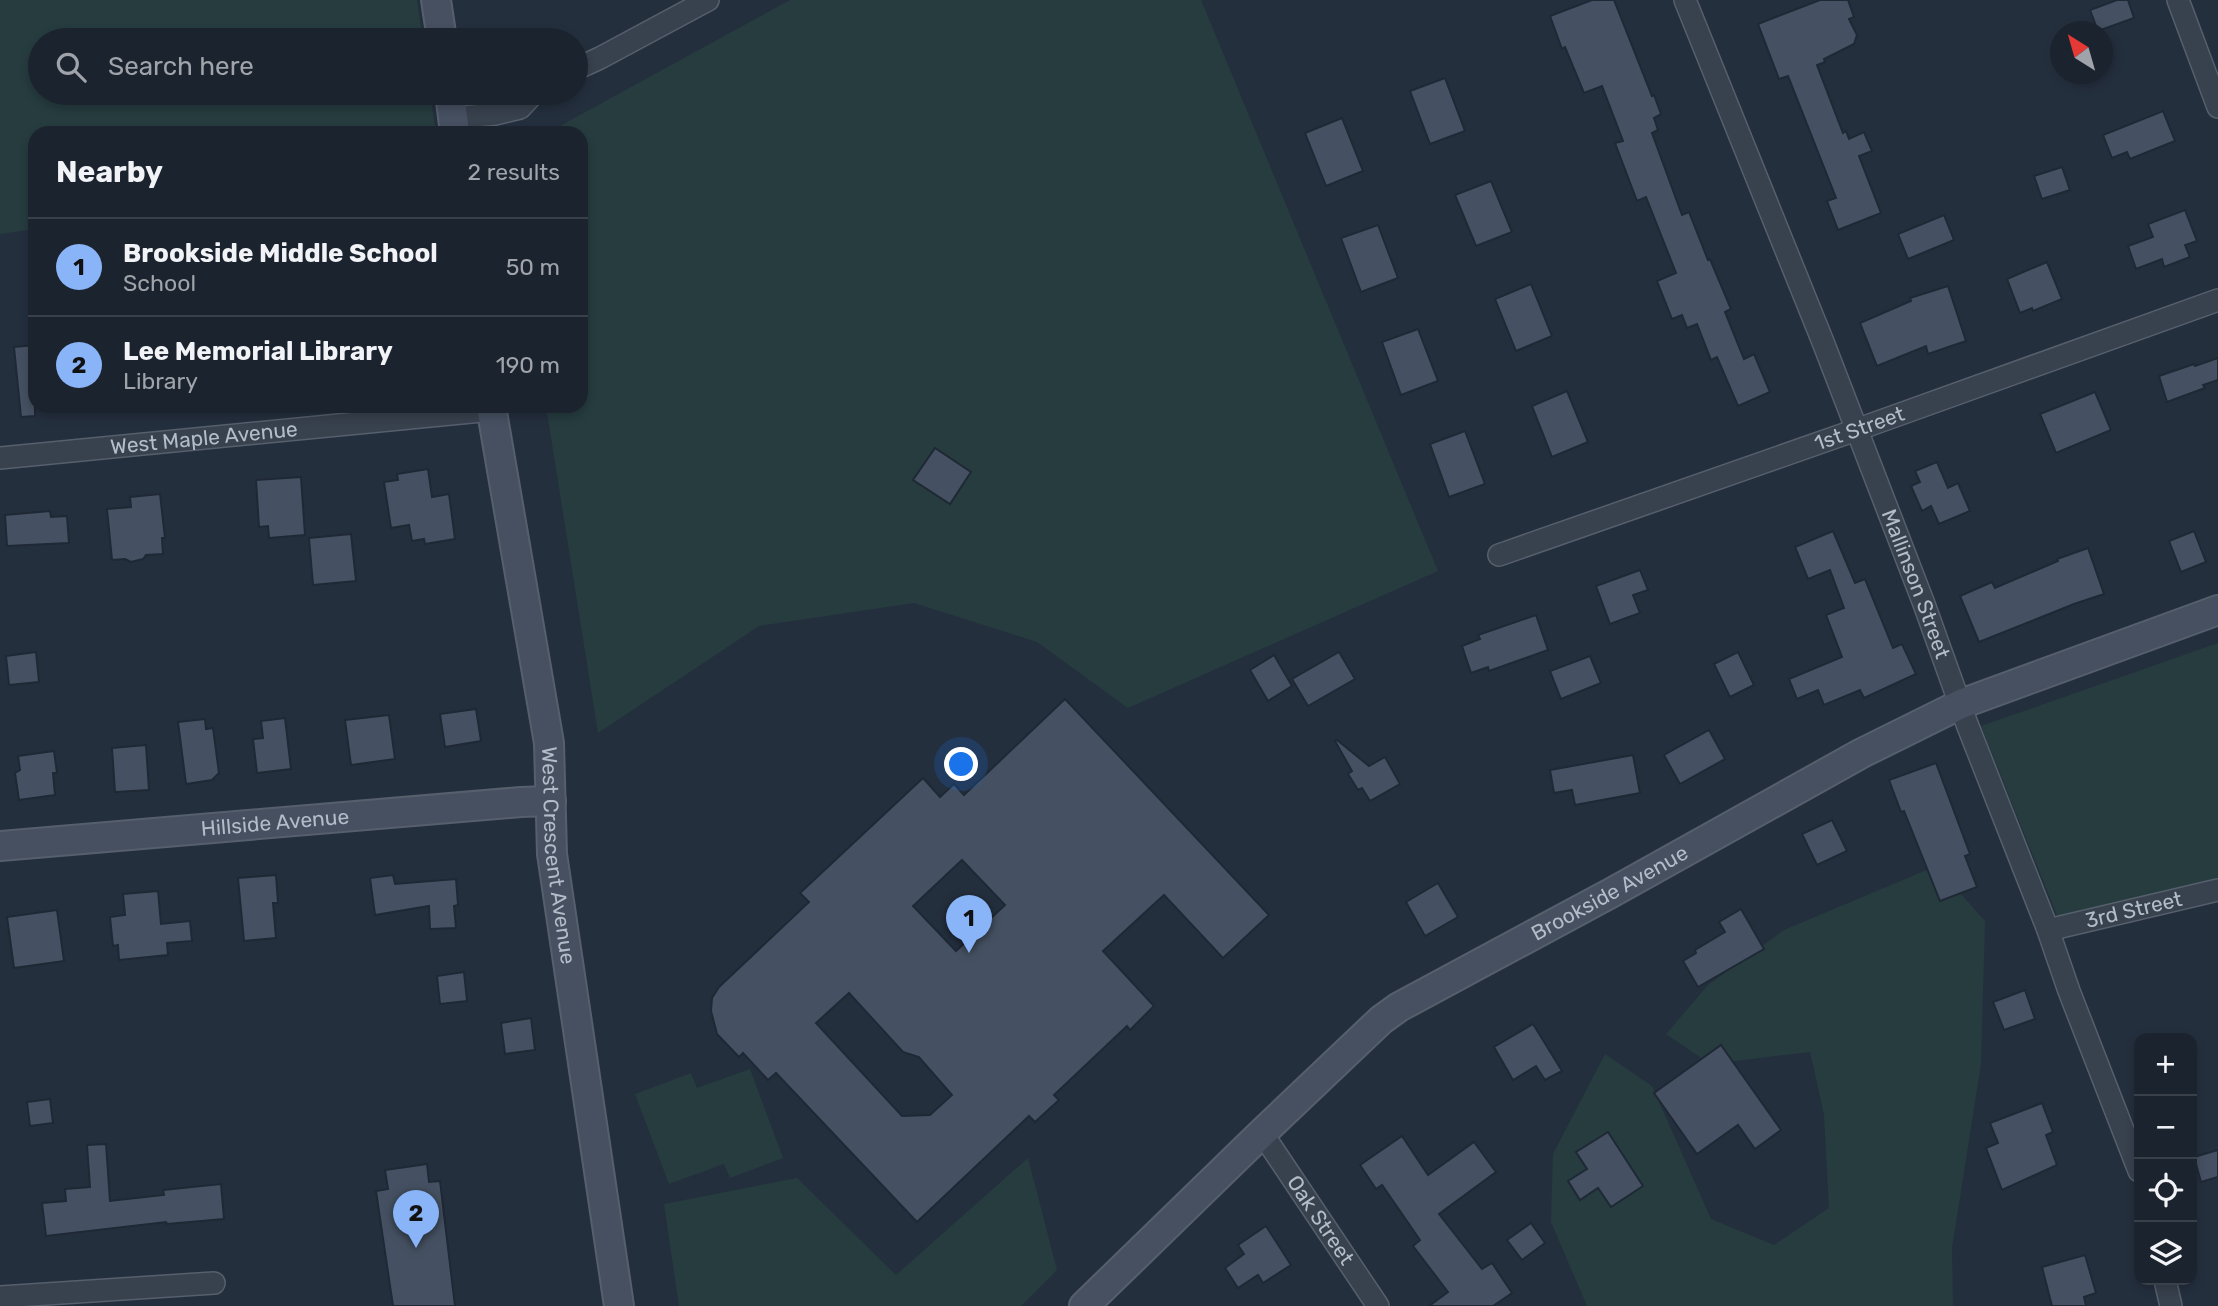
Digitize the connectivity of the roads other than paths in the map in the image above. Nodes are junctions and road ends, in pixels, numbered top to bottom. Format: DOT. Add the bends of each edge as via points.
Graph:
graph roads {
  1 [pos="436,0"];
  2 [pos="708,0"];
  3 [pos="1685,0"];
  4 [pos="2178,0"];
  5 [pos="440,28"];
  6 [pos="588,64"];
  7 [pos="523,105"];
  8 [pos="2218,107"];
  9 [pos="453,115"];
  10 [pos="2218,300"];
  11 [pos="443,413"];
  12 [pos="493,413"];
  13 [pos="1856,430"];
  14 [pos="0,458"];
  15 [pos="1499,555"];
  16 [pos="2218,610"];
  17 [pos="1961,704"];
  18 [pos="551,801"];
  19 [pos="0,846"];
  20 [pos="2218,890"];
  21 [pos="2048,930"];
  22 [pos="1262,1133"];
  23 [pos="2134,1159"];
  24 [pos="214,1283"];
  25 [pos="2166,1285"];
  26 [pos="0,1297"];
  27 [pos="619,1306"];
  28 [pos="1084,1306"];
  29 [pos="1378,1306"];
  30 [pos="2171,1306"];
  1 -- 5 [label="main road"];
  2 -- 6 [label="street"];
  3 -- 13 [label="street, Mallinson Street"];
  4 -- 8 [label="street"];
  7 -- 9 [label="street" via="495,114"];
  10 -- 13 [label="street, 1st Street"];
  11 -- 14 [label="street, West Maple Avenue"];
  12 -- 18 [label="main road, West Crescent Avenue" via="550,743"];
  13 -- 15 [label="street, 1st Street"];
  13 -- 17 [label="street, Mallinson Street"];
  16 -- 17 [label="main road, Brookside Avenue"];
  17 -- 21 [label="street, Mallinson Street"];
  17 -- 22 [label="main road, Brookside Avenue" via="1399,1007"];
  18 -- 19 [label="main road, Hillside Avenue"];
  18 -- 27 [label="main road, West Crescent Avenue" via="552,854"];
  20 -- 21 [label="street, 3rd Street"];
  21 -- 23 [label="street, Mallinson Street"];
  22 -- 28 [label="main road, Brookside Avenue"];
  22 -- 29 [label="street, Oak Street"];
  24 -- 26 [label="street"];
  25 -- 30 [label="street"];
}
